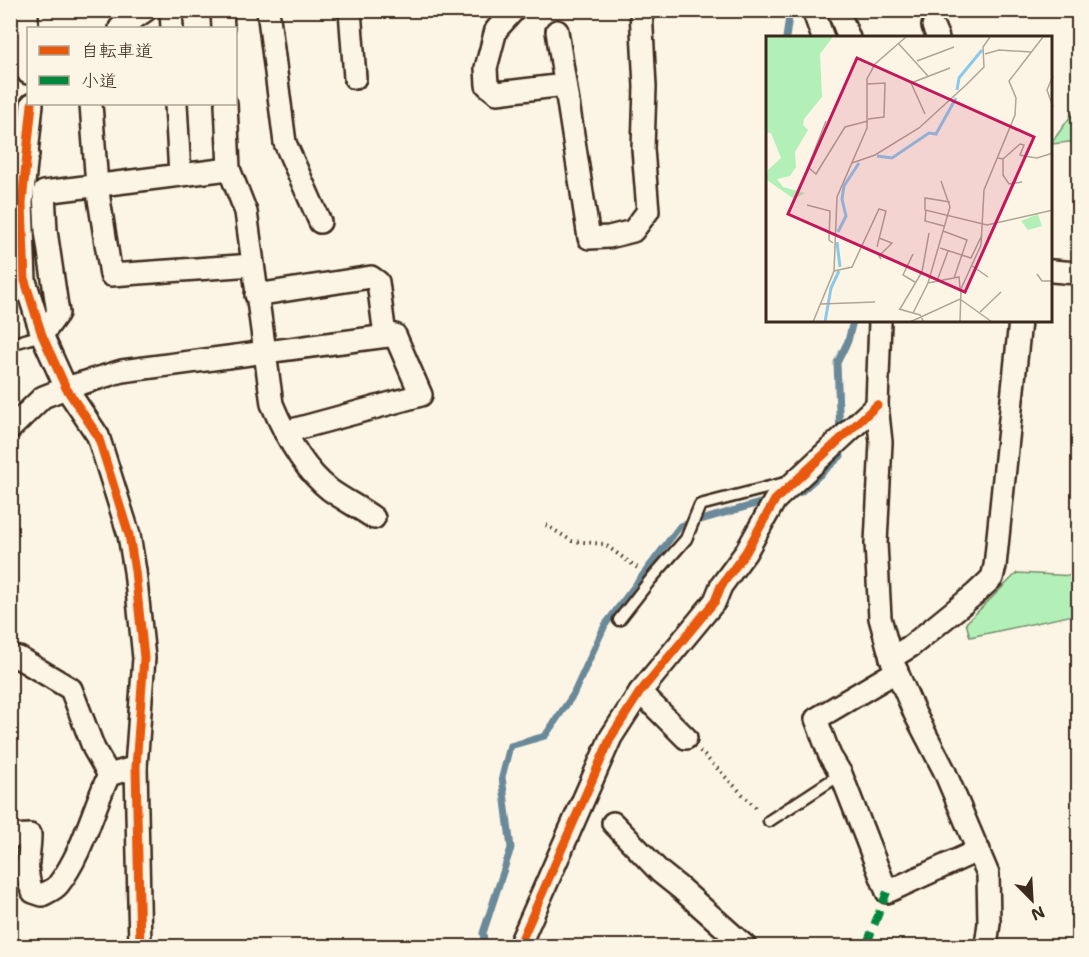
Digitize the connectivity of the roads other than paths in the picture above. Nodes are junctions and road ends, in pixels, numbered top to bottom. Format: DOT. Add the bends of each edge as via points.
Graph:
graph roads {
  1 [pos="29,10"];
  2 [pos="146,10"];
  3 [pos="171,10"];
  4 [pos="222,10"];
  5 [pos="268,10"];
  6 [pos="350,10"];
  7 [pos="514,10"];
  8 [pos="641,10"];
  9 [pos="813,10"];
  10 [pos="838,10"];
  11 [pos="28,27"];
  12 [pos="41,27"];
  13 [pos="121,27"];
  14 [pos="172,27"];
  15 [pos="223,27"];
  16 [pos="557,31"];
  17 [pos="822,36"];
  18 [pos="848,36"];
  19 [pos="356,78"];
  20 [pos="565,85"];
  21 [pos="32,105"];
  22 [pos="91,105"];
  23 [pos="176,105"];
  24 [pos="226,105"];
  25 [pos="19,153"];
  26 [pos="229,169"];
  27 [pos="180,175"];
  28 [pos="98,186"];
  29 [pos="320,222"];
  30 [pos="253,265"];
  31 [pos="1053,270"];
  32 [pos="1078,275"];
  33 [pos="256,295"];
  34 [pos="880,322"];
  35 [pos="1020,322"];
  36 [pos="42,335"];
  37 [pos="385,336"];
  38 [pos="10,344"];
  39 [pos="264,351"];
  40 [pos="66,388"];
  41 [pos="877,405"];
  42 [pos="10,429"];
  43 [pos="285,432"];
  44 [pos="796,480"];
  45 [pos="374,518"];
  46 [pos="619,620"];
  47 [pos="10,656"];
  48 [pos="894,665"];
  49 [pos="640,692"];
  50 [pos="691,742"];
  51 [pos="136,767"];
  52 [pos="841,774"];
  53 [pos="109,775"];
  54 [pos="607,820"];
  55 [pos="769,821"];
  56 [pos="10,836"];
  57 [pos="979,850"];
  58 [pos="140,946"];
  59 [pos="519,946"];
  60 [pos="745,946"];
  61 [pos="986,946"];
  1 -- 11 [label="street"];
  1 -- 12 [label="street"];
  2 -- 13 [label="street"];
  3 -- 14 [label="street"];
  4 -- 15 [label="street"];
  5 -- 29 [label="street" via="285,143"];
  6 -- 19 [label="street"];
  7 -- 20 [label="street" via="496,30 486,68 487,85 497,93"];
  8 -- 20 [label="street" via="648,211 633,231 589,237"];
  9 -- 17 [label="street"];
  10 -- 18 [label="street"];
  16 -- 20 [label="street"];
  21 -- 25 [label="street"];
  22 -- 28 [label="street"];
  23 -- 27 [label="street"];
  24 -- 26 [label="street"];
  25 -- 36 [label="street" via="25,281"];
  26 -- 27 [label="street"];
  26 -- 30 [label="street" via="246,212"];
  27 -- 28 [label="street"];
  28 -- 30 [label="street" via="111,275"];
  28 -- 36 [label="street" via="44,192 58,313"];
  30 -- 33 [label="street"];
  31 -- 32 [label="street"];
  33 -- 37 [label="street" via="371,277 378,282"];
  33 -- 39 [label="street"];
  34 -- 41 [label="street"];
  35 -- 48 [label="street" via="992,578"];
  36 -- 38 [label="lane"];
  36 -- 40 [label="street"];
  37 -- 39 [label="street"];
  37 -- 43 [label="street" via="395,334 421,395"];
  39 -- 40 [label="street" via="122,371"];
  39 -- 43 [label="street" via="272,404"];
  40 -- 42 [label="street" via="43,397"];
  40 -- 51 [label="street" via="98,436 129,535 144,658"];
  41 -- 44 [label="street"];
  41 -- 48 [label="street" via="881,442 876,543 880,618"];
  43 -- 45 [label="street" via="307,466 329,489"];
  44 -- 46 [label="lane" via="700,505 686,539"];
  44 -- 49 [label="street" via="775,500 715,601"];
  47 -- 53 [label="street" via="71,689 94,749"];
  48 -- 52 [label="street" via="816,719"];
  48 -- 57 [label="street"];
  49 -- 50 [label="street"];
  49 -- 59 [label="street" via="610,738 584,805"];
  51 -- 53 [label="street"];
  51 -- 58 [label="street"];
  52 -- 55 [label="lane"];
  52 -- 57 [label="street" via="887,892"];
  53 -- 56 [label="street" via="80,847 56,887 42,895 33,892 27,871 30,835"];
  54 -- 60 [label="street"];
  57 -- 61 [label="street" via="988,874"];
}
